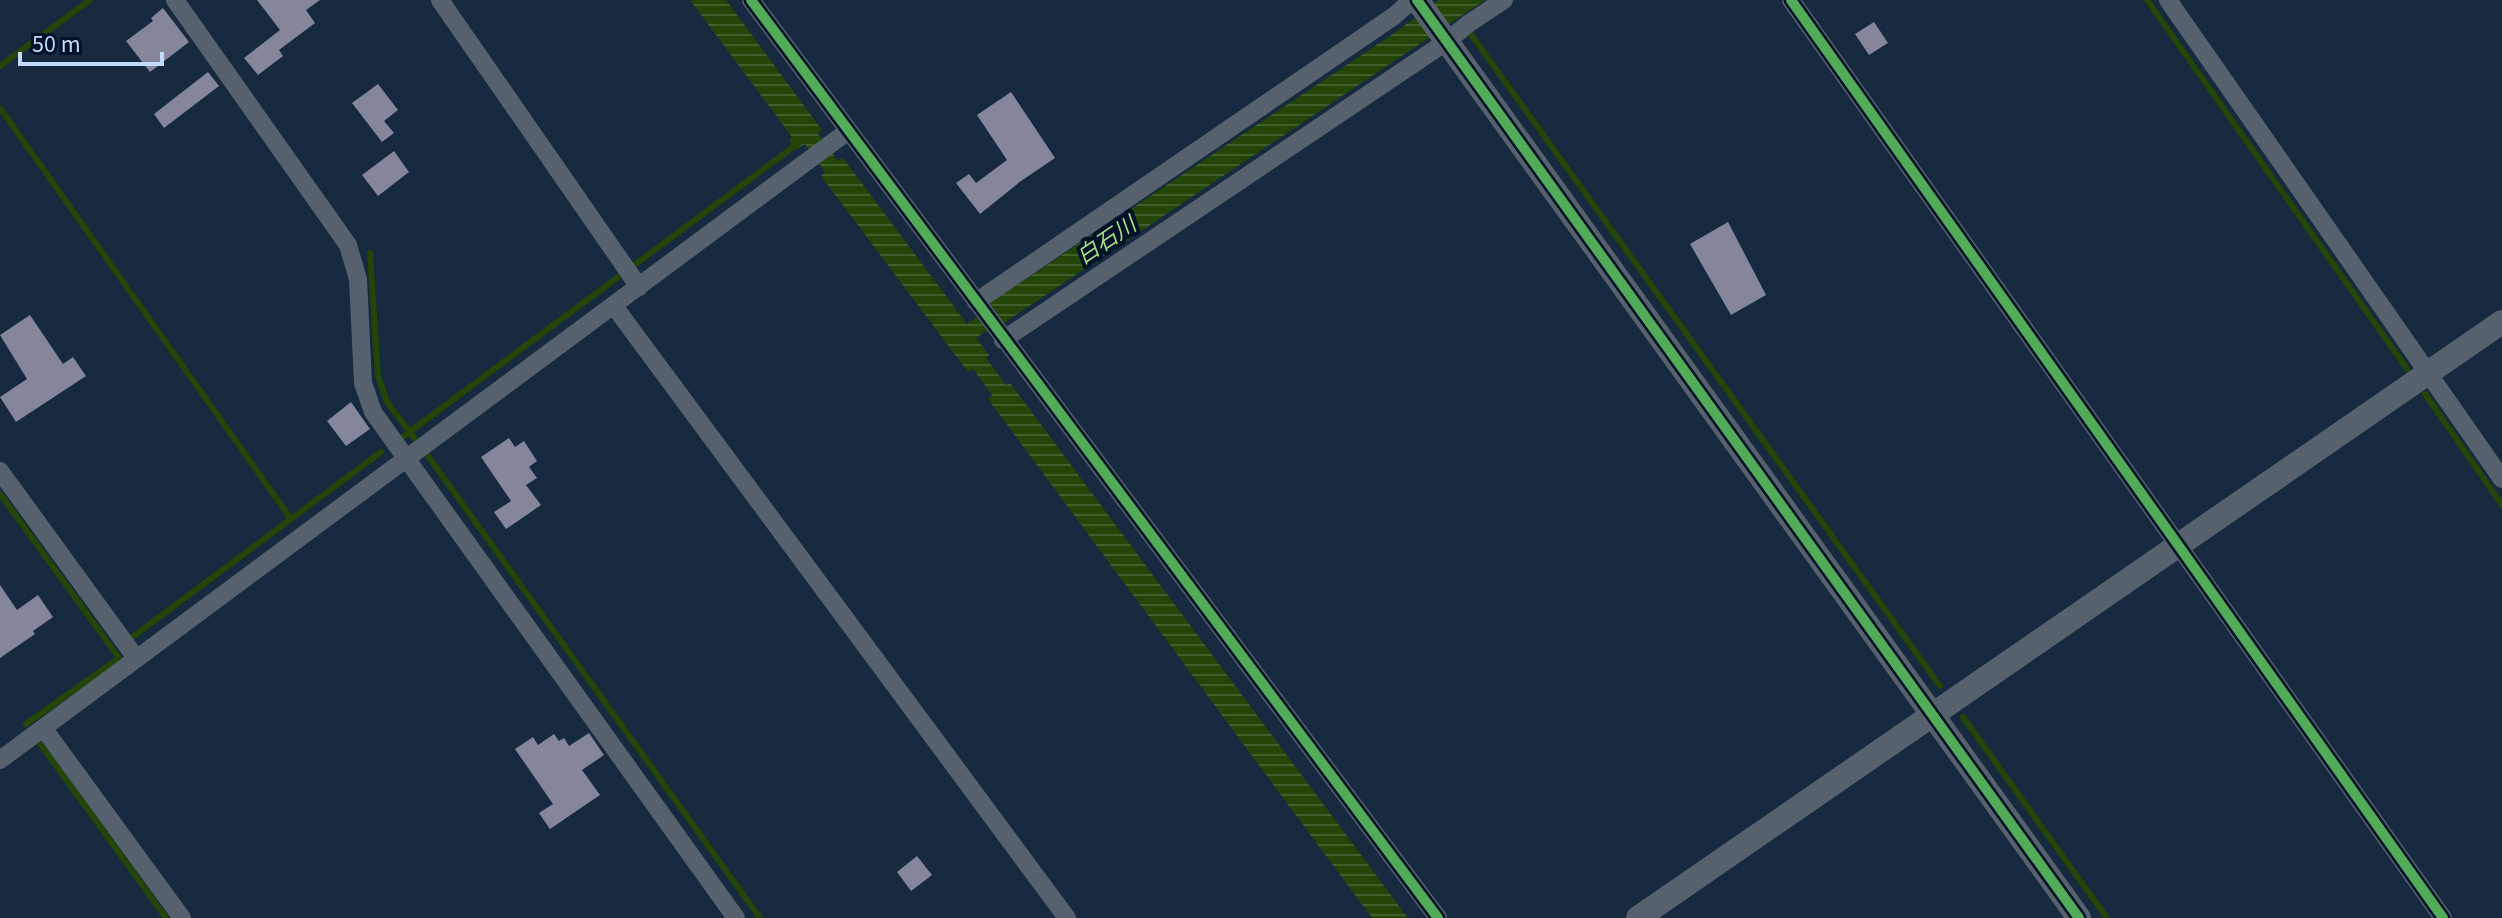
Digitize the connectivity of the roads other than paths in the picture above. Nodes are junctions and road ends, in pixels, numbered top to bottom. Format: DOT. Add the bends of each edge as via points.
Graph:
graph roads {
  1 [pos="175,0"];
  2 [pos="440,0"];
  3 [pos="751,0"];
  4 [pos="1504,0"];
  5 [pos="1791,0"];
  6 [pos="2168,0"];
  7 [pos="1416,1"];
  8 [pos="1455,33"];
  9 [pos="848,131"];
  10 [pos="639,287"];
  11 [pos="978,305"];
  12 [pos="614,306"];
  13 [pos="2502,322"];
  14 [pos="1000,335"];
  15 [pos="2427,373"];
  16 [pos="417,450"];
  17 [pos="0,471"];
  18 [pos="2502,479"];
  19 [pos="2178,547"];
  20 [pos="136,658"];
  21 [pos="1932,715"];
  22 [pos="44,729"];
  23 [pos="0,760"];
  24 [pos="182,918"];
  25 [pos="736,918"];
  26 [pos="1067,918"];
  27 [pos="1438,918"];
  28 [pos="1638,918"];
  29 [pos="2079,918"];
  30 [pos="2443,918"];
  1 -- 16 [label="street" via="348,245 358,279 363,383 373,412"];
  2 -- 10 [label="street"];
  3 -- 9 [label="street"];
  4 -- 8 [label="street"];
  5 -- 19 [label="street"];
  6 -- 15 [label="street"];
  7 -- 8 [label="street"];
  7 -- 11 [label="street"];
  8 -- 14 [label="street"];
  8 -- 21 [label="street"];
  9 -- 10 [label="street"];
  9 -- 11 [label="street"];
  10 -- 12 [label="street"];
  11 -- 14 [label="street"];
  12 -- 16 [label="street"];
  12 -- 26 [label="street"];
  13 -- 15 [label="street"];
  14 -- 27 [label="street"];
  15 -- 18 [label="street"];
  15 -- 19 [label="street"];
  16 -- 20 [label="street"];
  16 -- 25 [label="street"];
  17 -- 20 [label="street"];
  19 -- 21 [label="street"];
  19 -- 30 [label="street"];
  20 -- 22 [label="street"];
  21 -- 28 [label="street"];
  21 -- 29 [label="street"];
  22 -- 23 [label="street"];
  22 -- 24 [label="street"];
}
